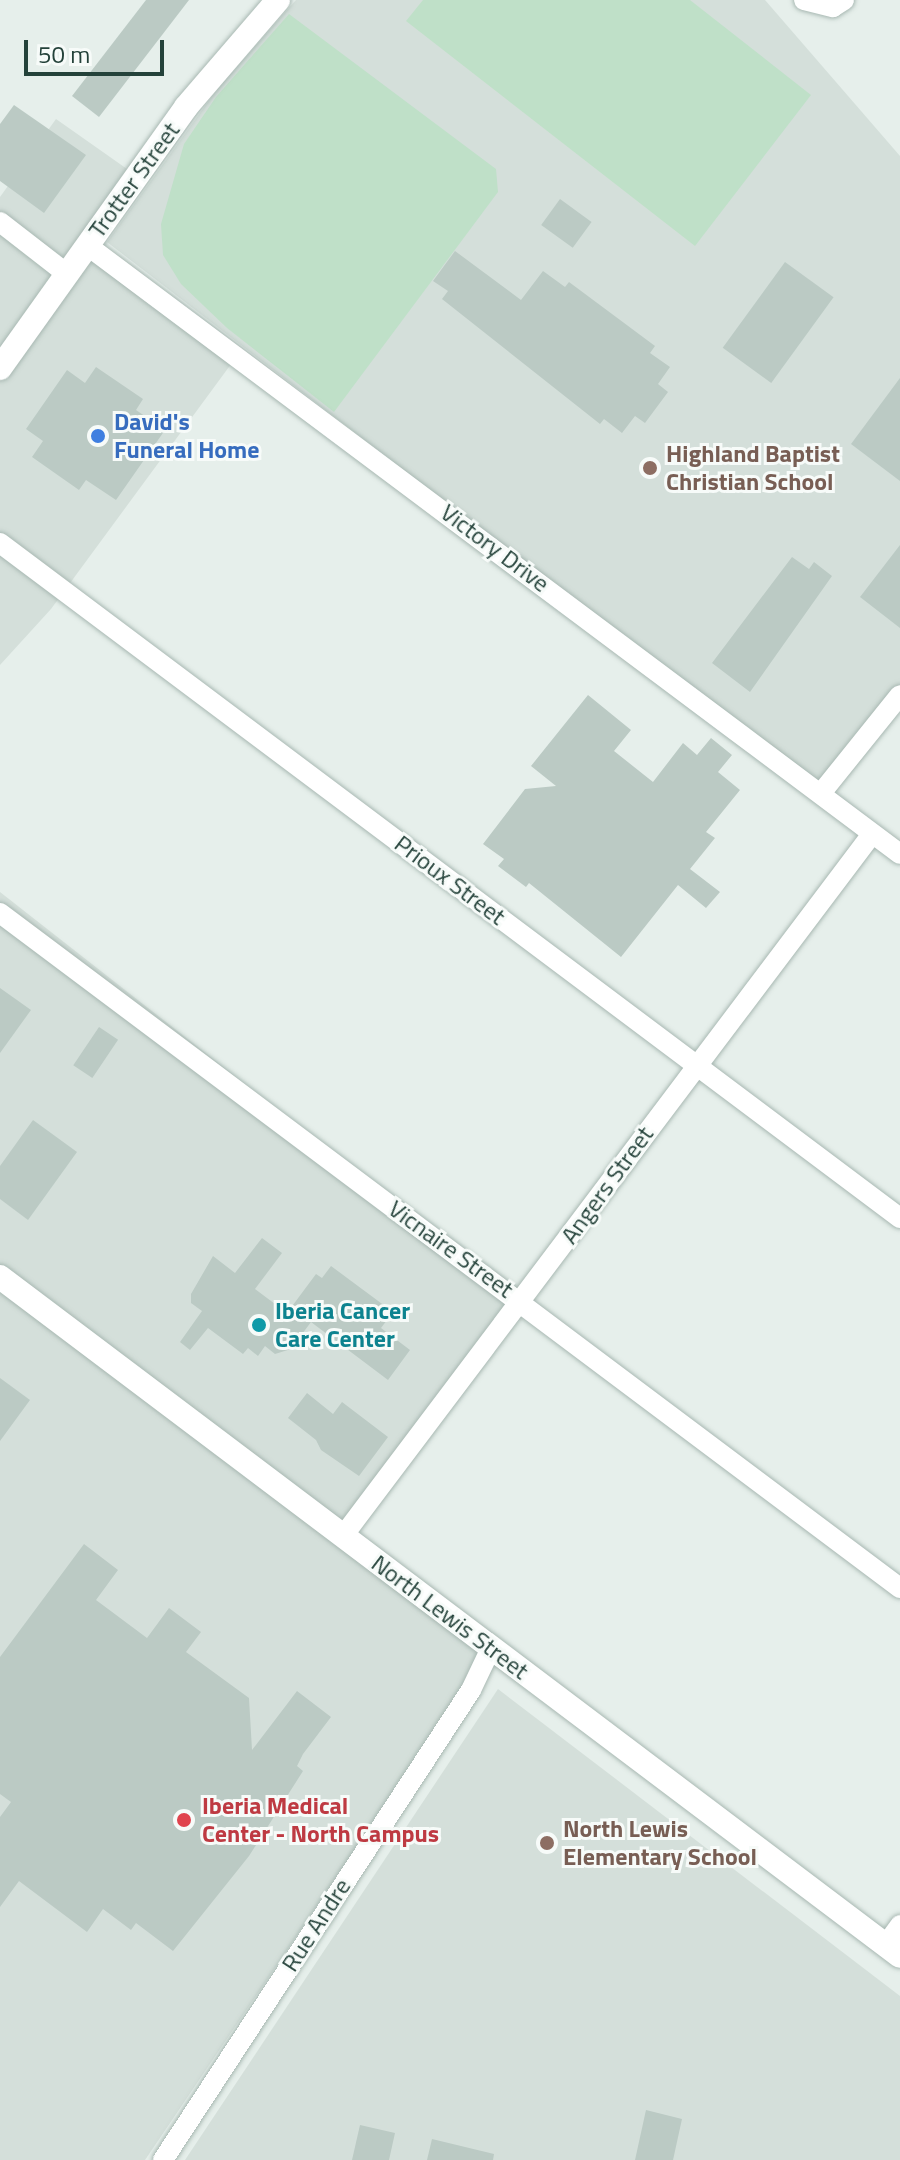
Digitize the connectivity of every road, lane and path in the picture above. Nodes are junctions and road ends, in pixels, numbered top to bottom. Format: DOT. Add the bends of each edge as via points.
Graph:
graph roads {
  1 [pos="278,0"];
  2 [pos="804,0"];
  3 [pos="844,0"];
  4 [pos="0,222"];
  5 [pos="88,246"];
  6 [pos="67,274"];
  7 [pos="0,368"];
  8 [pos="0,543"];
  9 [pos="900,695"];
  10 [pos="822,792"];
  11 [pos="872,834"];
  12 [pos="900,854"];
  13 [pos="0,913"];
  14 [pos="696,1064"];
  15 [pos="900,1218"];
  16 [pos="0,1277"];
  17 [pos="522,1301"];
  18 [pos="343,1536"];
  19 [pos="900,1588"];
  20 [pos="491,1648"];
  21 [pos="900,1925"];
  22 [pos="893,1951"];
  23 [pos="163,2160"];
  1 -- 5 [label="main road, Trotter Street" via="186,107"];
  2 -- 3 [label="street" via="833,7"];
  4 -- 6 [label="street"];
  5 -- 6 [label="main road, Trotter Street"];
  5 -- 10 [label="street, Victory Drive"];
  6 -- 7 [label="main road, Trotter Street"];
  8 -- 14 [label="street, Prioux Street"];
  9 -- 10 [label="street"];
  10 -- 11 [label="street, Victory Drive"];
  11 -- 12 [label="street, Victory Drive"];
  11 -- 14 [label="street, Angers Street"];
  13 -- 17 [label="street, Vicnaire Street"];
  14 -- 15 [label="street, Prioux Street"];
  14 -- 17 [label="street, Angers Street"];
  16 -- 18 [label="main road, North Lewis Street"];
  17 -- 18 [label="street, Angers Street"];
  17 -- 19 [label="street, Vicnaire Street"];
  18 -- 20 [label="main road, North Lewis Street"];
  20 -- 22 [label="main road, North Lewis Street"];
  20 -- 23 [label="street, Rue Andre" via="471,1690"];
  21 -- 22 [label="street"];
}
